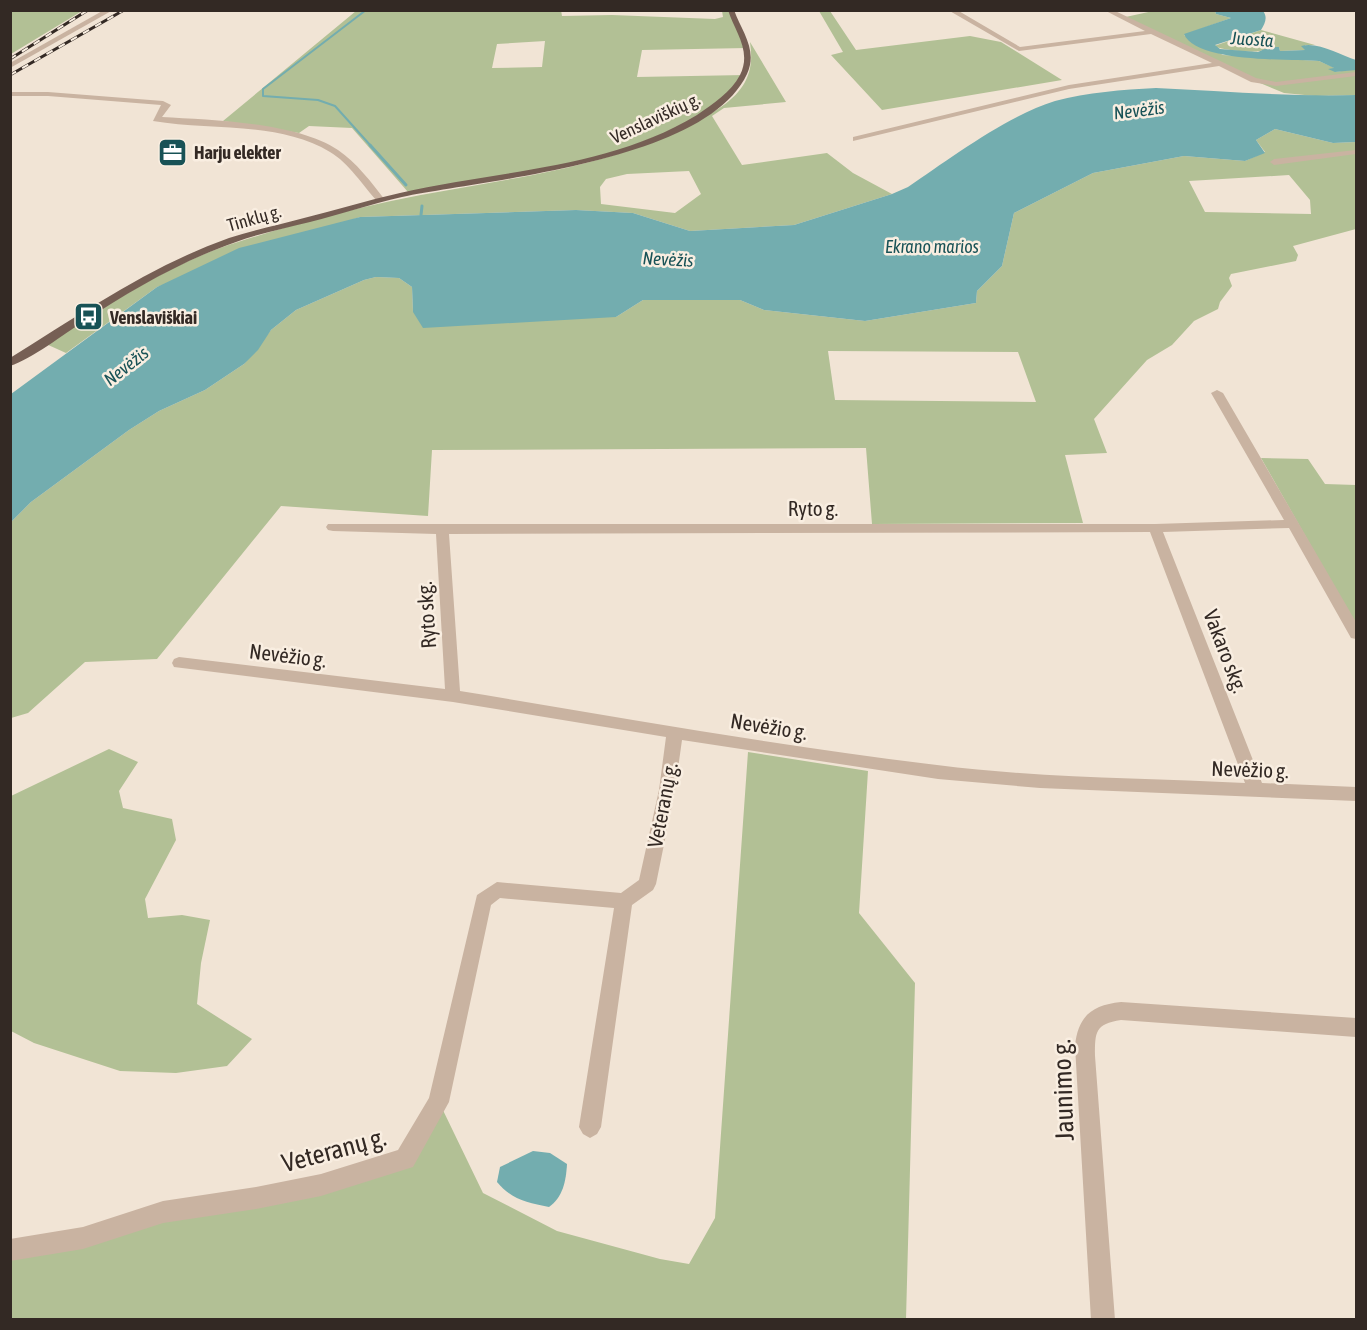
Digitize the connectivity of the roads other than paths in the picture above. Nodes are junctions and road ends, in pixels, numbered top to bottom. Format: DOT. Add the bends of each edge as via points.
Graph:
graph roads {
  1 [pos="110,10"];
  2 [pos="730,10"];
  3 [pos="951,10"];
  4 [pos="1107,10"];
  5 [pos="1149,32"];
  6 [pos="1218,64"];
  7 [pos="10,66"];
  8 [pos="1356,74"];
  9 [pos="10,94"];
  10 [pos="856,139"];
  11 [pos="1356,152"];
  12 [pos="1274,162"];
  13 [pos="532,173"];
  14 [pos="381,200"];
  15 [pos="10,363"];
  16 [pos="1217,393"];
  17 [pos="1294,524"];
  18 [pos="333,527"];
  19 [pos="1155,528"];
  20 [pos="442,531"];
  21 [pos="1356,634"];
  22 [pos="179,663"];
  23 [pos="453,696"];
  24 [pos="675,732"];
  25 [pos="1257,791"];
  26 [pos="1356,794"];
  27 [pos="624,901"];
  28 [pos="1356,1029"];
  29 [pos="590,1127"];
  30 [pos="10,1250"];
  31 [pos="1103,1320"];
  1 -- 7 [label="street"];
  2 -- 13 [label="main road, Venslaviškių g." via="748,53 745,75 730,95 690,122 623,152"];
  3 -- 5 [label="street" via="1019,49"];
  4 -- 5 [label="street"];
  5 -- 6 [label="street"];
  6 -- 8 [label="street" via="1248,78 1276,84"];
  6 -- 10 [label="street" via="1059,89"];
  9 -- 14 [label="street" via="163,103 167,105 156,118 297,136 334,151"];
  11 -- 12 [label="street"];
  13 -- 14 [label="main road, Tinklų g."];
  14 -- 15 [label="main road, Tinklų g." via="213,247 176,263"];
  16 -- 17 [label="street"];
  17 -- 19 [label="street, Ryto g."];
  17 -- 21 [label="street"];
  18 -- 20 [label="street, Ryto g."];
  19 -- 20 [label="street, Ryto g."];
  19 -- 25 [label="street, Vakaro skg."];
  20 -- 23 [label="street, Ryto skg."];
  22 -- 23 [label="street, Nevėžio g."];
  23 -- 24 [label="street, Nevėžio g."];
  24 -- 25 [label="street, Nevėžio g." via="985,777"];
  24 -- 27 [label="street, Veteranų g." via="647,884"];
  25 -- 26 [label="street, Nevėžio g."];
  27 -- 29 [label="street"];
  27 -- 30 [label="street, Veteranų g." via="496,890 483,902 439,1102 405,1159 321,1185 163,1212 83,1238"];
  28 -- 31 [label="street, Jaunimo g." via="1121,1011 1098,1015 1089,1024 1085,1056"];
}
